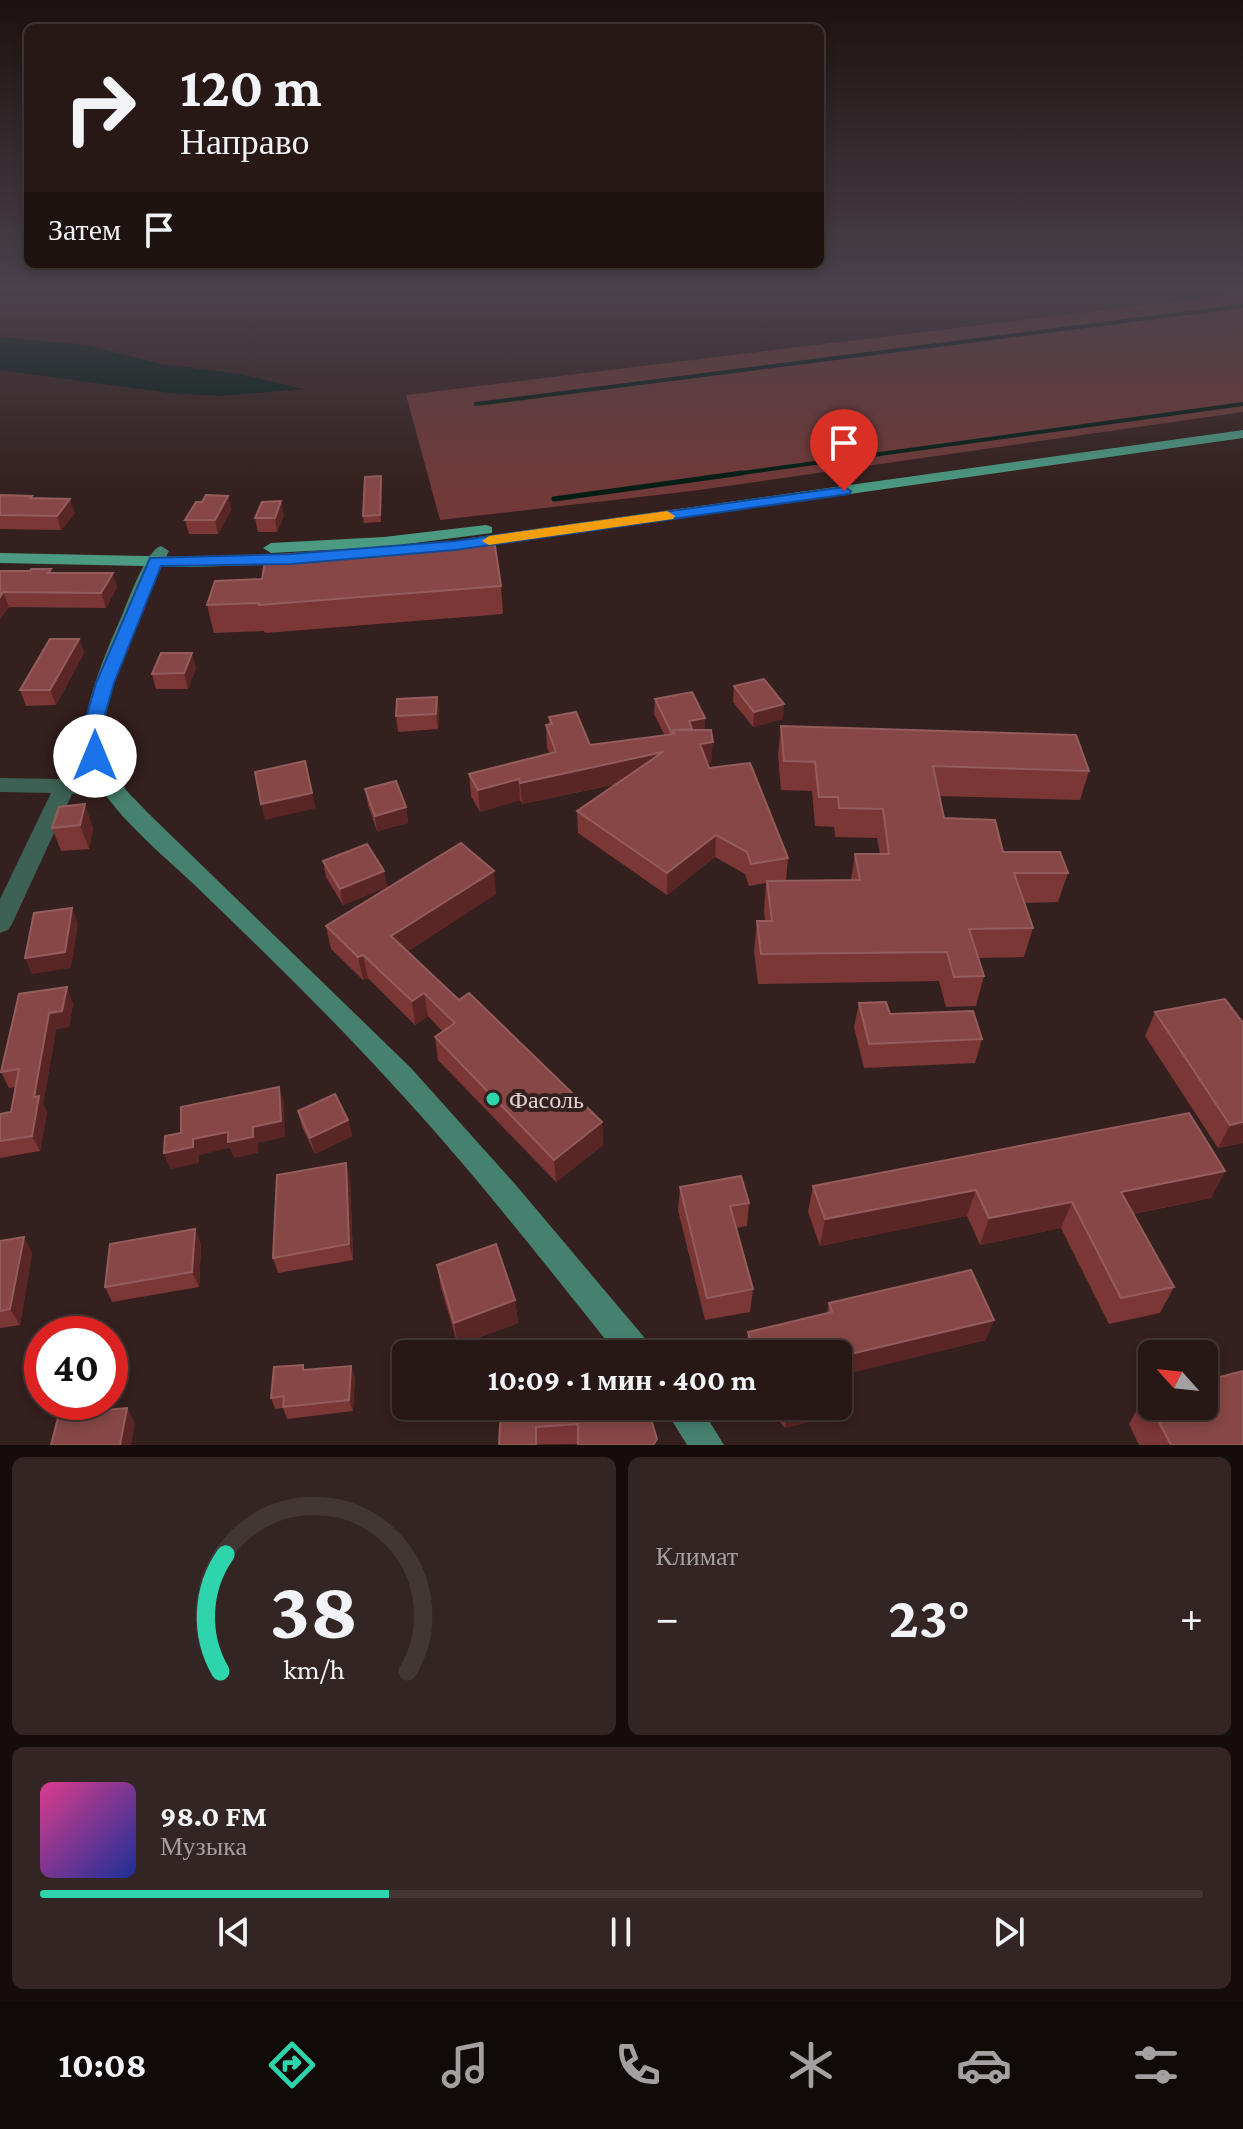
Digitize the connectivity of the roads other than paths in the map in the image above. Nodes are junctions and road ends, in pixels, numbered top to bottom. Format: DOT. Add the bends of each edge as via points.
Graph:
graph roads {
  1 [pos="1243,424"];
  2 [pos="1243,434"];
  3 [pos="0,547"];
  4 [pos="158,556"];
  5 [pos="0,558"];
  6 [pos="93,739"];
  7 [pos="0,785"];
  8 [pos="65,787"];
  9 [pos="114,788"];
  10 [pos="0,924"];
  11 [pos="626,1340"];
  12 [pos="690,1420"];
  13 [pos="707,1445"];
  1 -- 4 [label="main road" via="452,535"];
  2 -- 4 [label="main road" via="455,546 306,558"];
  3 -- 4 [label="main road"];
  4 -- 5 [label="main road"];
  4 -- 6 [label="street" via="105,683"];
  6 -- 8 [label="street"];
  6 -- 9 [label="street" via="95,756"];
  7 -- 8 [label="street"];
  8 -- 9 [label="street"];
  8 -- 10 [label="street"];
  9 -- 11 [label="street" via="367,1039"];
  12 -- 13 [label="street"];
}
